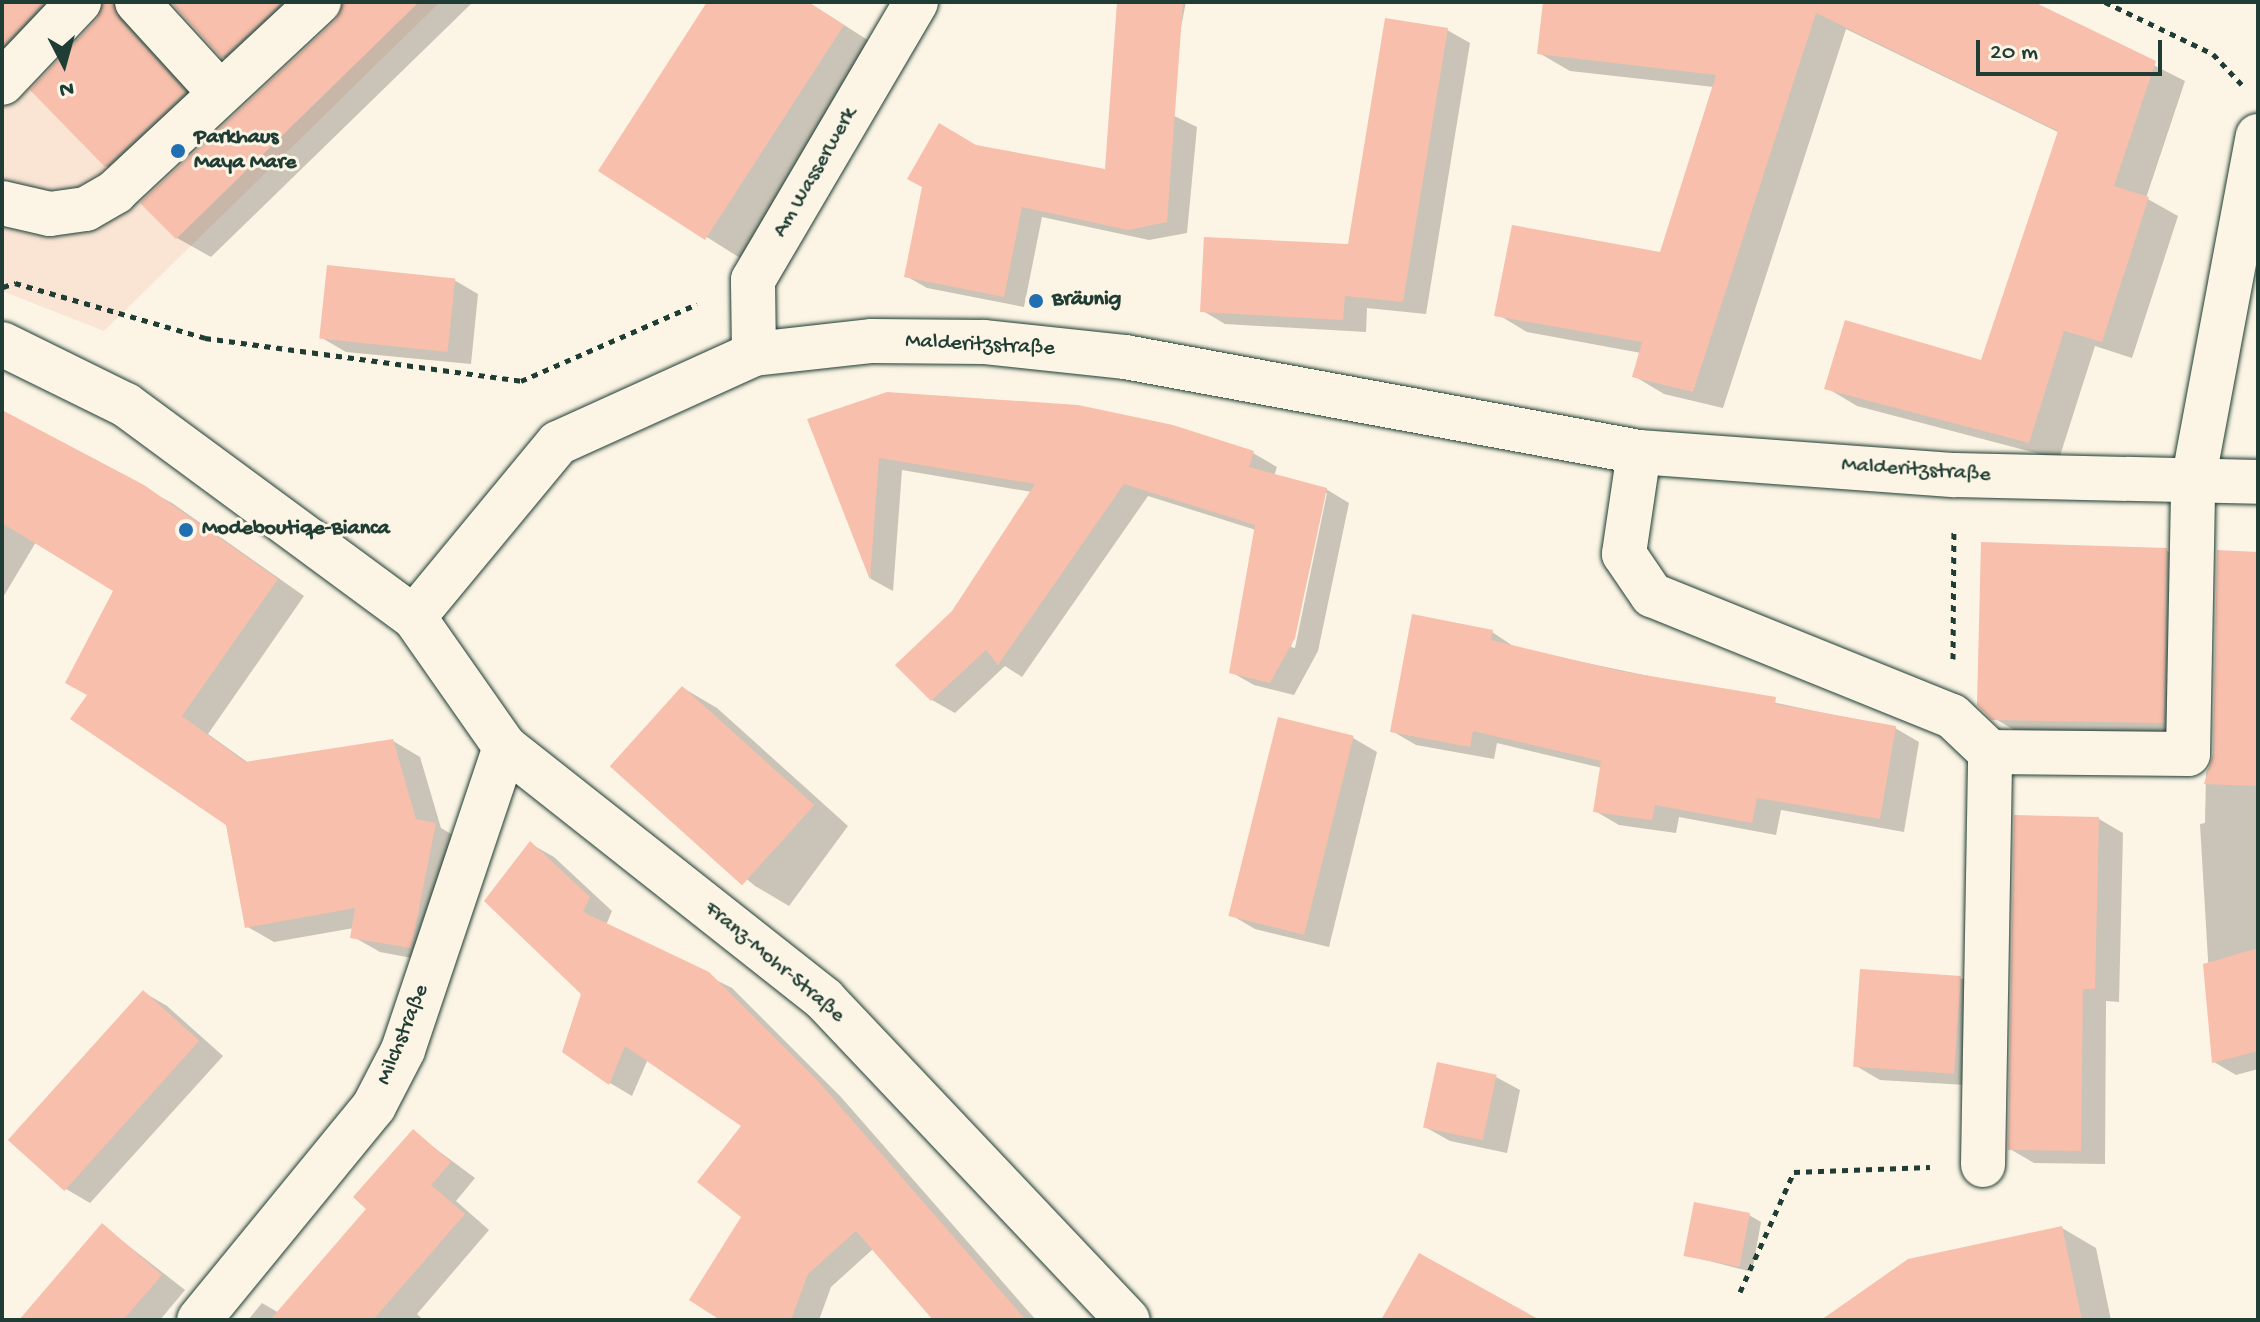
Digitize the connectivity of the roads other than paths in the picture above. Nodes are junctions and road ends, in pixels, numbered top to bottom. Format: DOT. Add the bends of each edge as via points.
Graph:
graph roads {
  1 [pos="79,2"];
  2 [pos="137,2"];
  3 [pos="319,2"];
  4 [pos="913,3"];
  5 [pos="2,83"];
  6 [pos="220,93"];
  7 [pos="2258,136"];
  8 [pos="2,203"];
  9 [pos="2,344"];
  10 [pos="754,354"];
  11 [pos="1639,452"];
  12 [pos="2193,482"];
  13 [pos="2258,482"];
  14 [pos="414,617"];
  15 [pos="505,747"];
  16 [pos="1990,752"];
  17 [pos="1983,1165"];
  18 [pos="199,1320"];
  19 [pos="1128,1320"];
  1 -- 5 [label="street"];
  2 -- 6 [label="street"];
  3 -- 6 [label="street"];
  4 -- 10 [label="street, Am Wasserwerk" via="753,280"];
  6 -- 8 [label="street" via="115,192 86,209 50,214"];
  7 -- 12 [label="street"];
  9 -- 14 [label="street, Franz-Mohr-Straße" via="126,405"];
  10 -- 11 [label="street, Malderitzstraße" via="872,341 1031,346 1125,357"];
  10 -- 14 [label="street, Malderitzstraße" via="558,443"];
  11 -- 12 [label="street, Malderitzstraße" via="1955,475"];
  11 -- 16 [label="street" via="1624,554 1652,595 1952,716"];
  12 -- 13 [label="street, Malderitzstraße"];
  12 -- 16 [label="street" via="2188,754"];
  14 -- 15 [label="street, Franz-Mohr-Straße"];
  15 -- 18 [label="street, Milchstraße" via="403,1050 374,1106"];
  15 -- 19 [label="street, Franz-Mohr-Straße" via="824,999"];
  16 -- 17 [label="street"];
}
